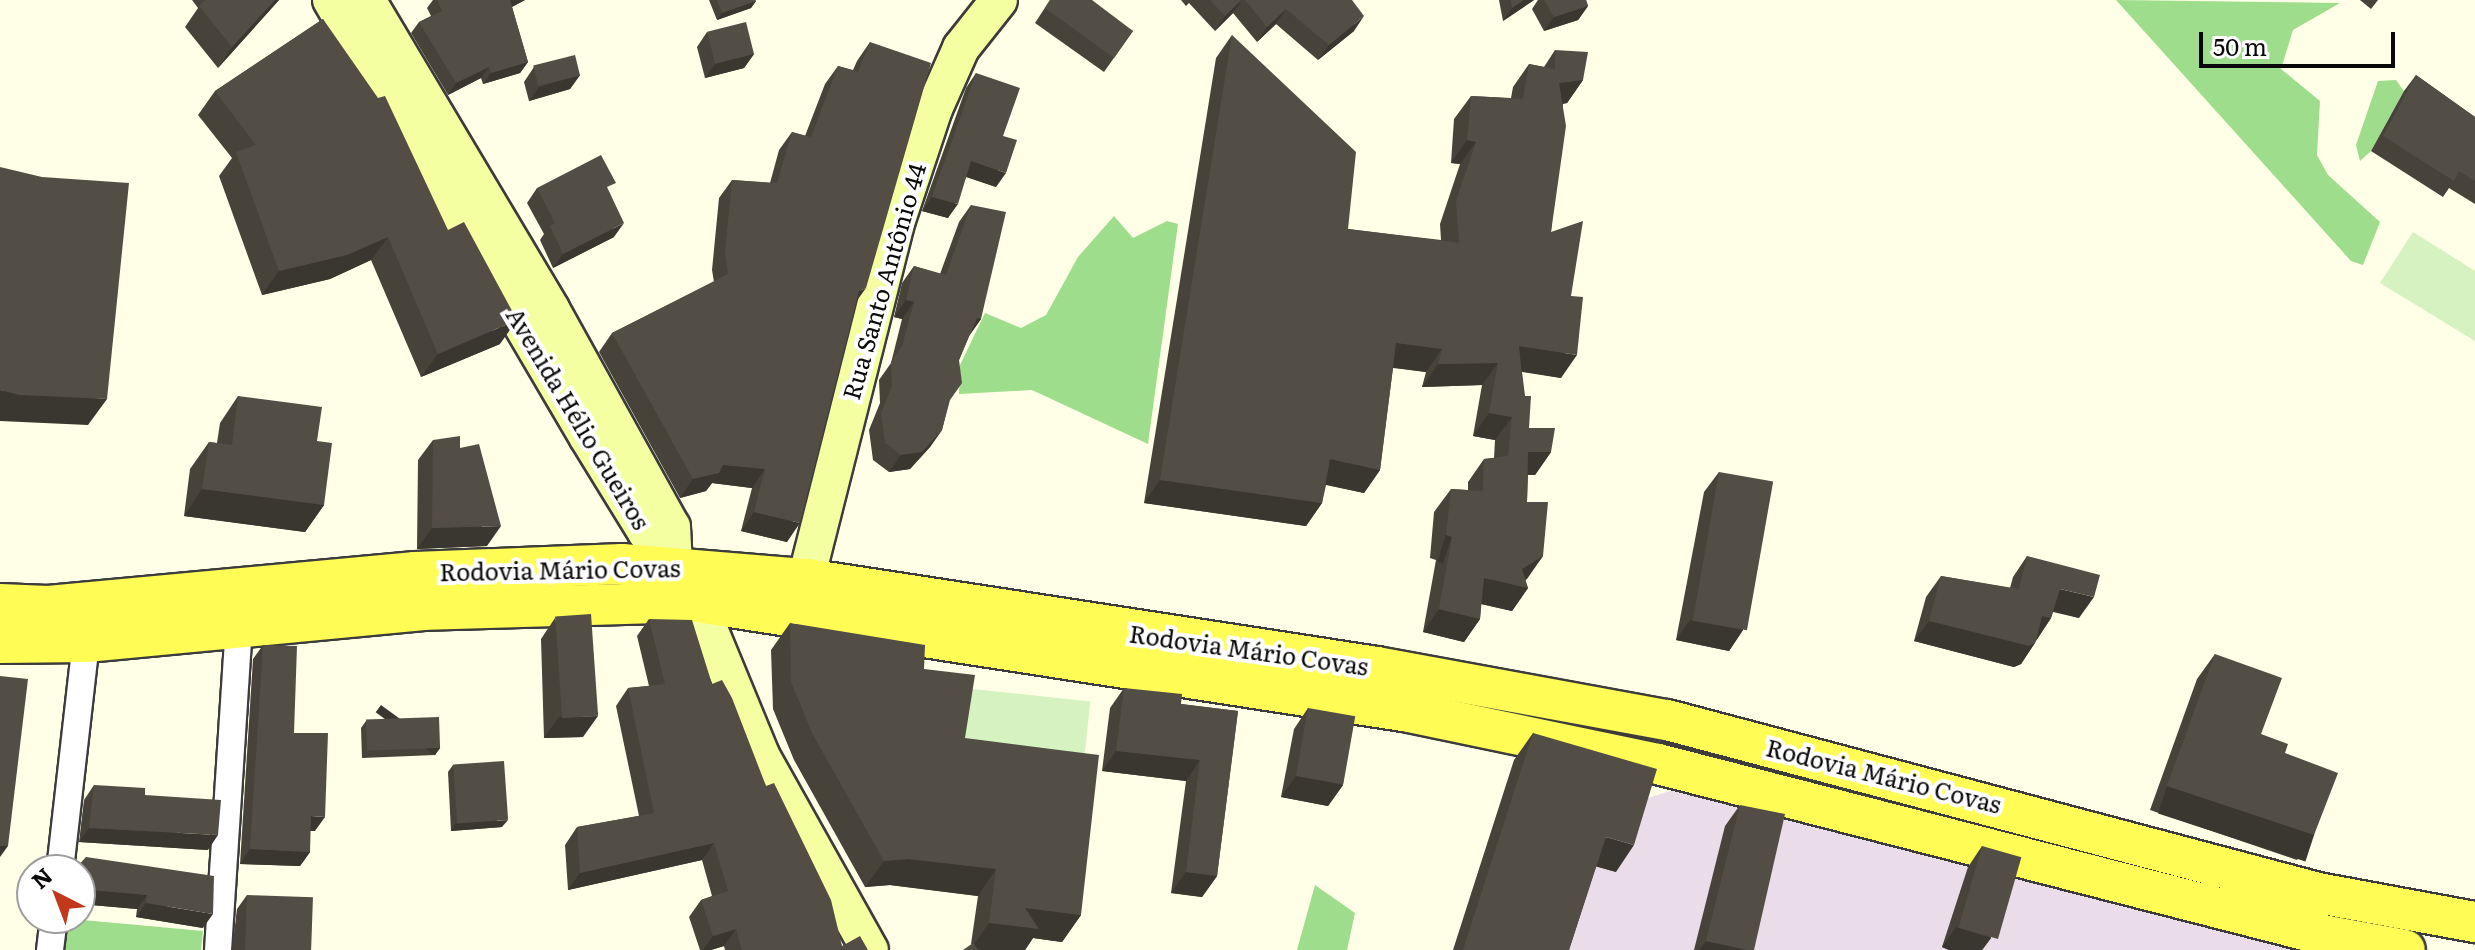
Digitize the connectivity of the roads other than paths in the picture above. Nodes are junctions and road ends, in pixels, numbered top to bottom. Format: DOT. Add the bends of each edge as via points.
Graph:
graph roads {
  1 [pos="331,0"];
  2 [pos="367,0"];
  3 [pos="999,0"];
  4 [pos="674,565"];
  5 [pos="806,579"];
  6 [pos="698,602"];
  7 [pos="0,604"];
  8 [pos="239,624"];
  9 [pos="86,642"];
  10 [pos="0,643"];
  11 [pos="62,854"];
  12 [pos="2475,922"];
  13 [pos="218,950"];
  14 [pos="870,950"];
  15 [pos="2405,950"];
  1 -- 4 [label="main road, Avenida Hélio Gueiros" via="587,436 646,532"];
  2 -- 4 [label="main road, Avenida Hélio Gueiros" via="551,309 672,527"];
  3 -- 5 [label="main road, Rua Santo Antônio 44" via="961,48 929,123 895,226"];
  4 -- 5 [label="main road, Rodovia Mário Covas"];
  4 -- 6 [label="main road"];
  4 -- 7 [label="main road, Rodovia Mário Covas" via="415,572 48,606"];
  5 -- 12 [label="main road, Rodovia Mário Covas" via="1377,667 1667,720 2318,893"];
  6 -- 8 [label="main road, Rodovia Mário Covas" via="579,602"];
  6 -- 14 [label="main road" via="762,757"];
  6 -- 15 [label="main road, Rodovia Mário Covas" via="1409,712 1658,764 2328,936"];
  8 -- 9 [label="main road, Rodovia Mário Covas"];
  8 -- 13 [label="street"];
  9 -- 10 [label="main road, Rodovia Mário Covas"];
  9 -- 11 [label="street"];
}
